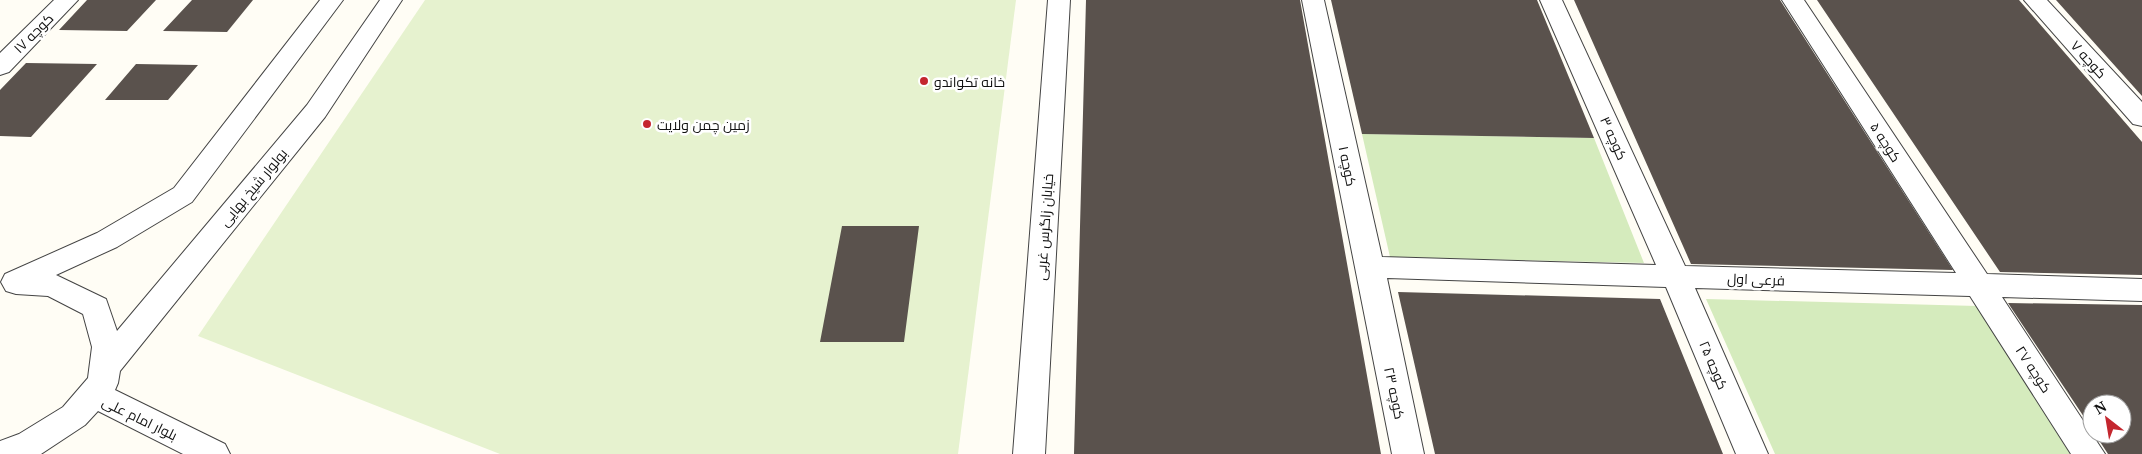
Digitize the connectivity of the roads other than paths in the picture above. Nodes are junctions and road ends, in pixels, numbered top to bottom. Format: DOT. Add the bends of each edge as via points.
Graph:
graph roads {
  1 [pos="67,0"];
  2 [pos="332,0"];
  3 [pos="391,0"];
  4 [pos="1059,0"];
  5 [pos="1313,0"];
  6 [pos="1551,0"];
  7 [pos="1793,0"];
  8 [pos="2036,0"];
  9 [pos="0,67"];
  10 [pos="2142,118"];
  11 [pos="1370,267"];
  12 [pos="1676,276"];
  13 [pos="8,282"];
  14 [pos="1979,285"];
  15 [pos="2142,290"];
  16 [pos="1382,332"];
  17 [pos="99,380"];
  18 [pos="2,454"];
  19 [pos="214,454"];
  20 [pos="1029,454"];
  21 [pos="1408,454"];
  22 [pos="1752,454"];
  23 [pos="2089,454"];
  1 -- 9 [label="street, کوچه ۱۷"];
  2 -- 13 [label="street" via="183,195 107,240"];
  3 -- 17 [label="street, بولوار شیخ بهایی" via="316,111"];
  4 -- 20 [label="street, خیابان زاگرس غربی"];
  5 -- 11 [label="street, کوچه ۱"];
  6 -- 12 [label="street, کوچه ۳"];
  7 -- 14 [label="street, ۵ کوچه"];
  8 -- 10 [label="street, ۷ کوچه"];
  11 -- 12 [label="street, فرعی اول"];
  11 -- 16 [label="street, کوچه ۱"];
  12 -- 14 [label="street, فرعی اول"];
  12 -- 22 [label="street, کوچه ۲۵"];
  13 -- 17 [label="street" via="52,286 96,307 107,347"];
  14 -- 15 [label="street, فرعی اول"];
  14 -- 23 [label="street, ۲۷ کوچه"];
  16 -- 21 [label="street, کوچه ۲۳"];
  17 -- 18 [label="street, بولوار شیخ بهایی" via="74,416 30,444"];
  17 -- 19 [label="street, بلوار امام علی"];
}
